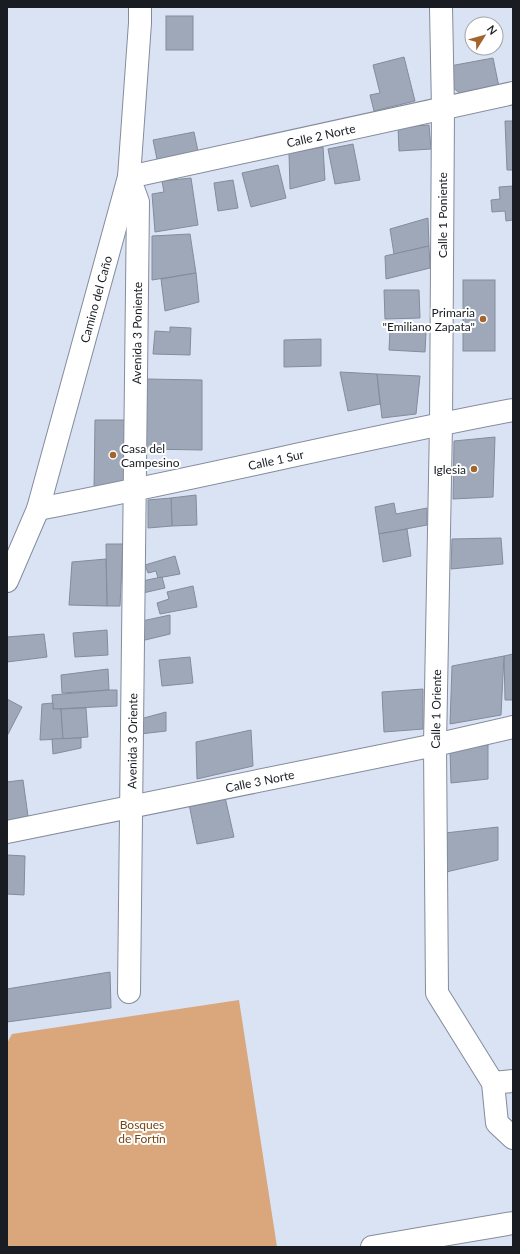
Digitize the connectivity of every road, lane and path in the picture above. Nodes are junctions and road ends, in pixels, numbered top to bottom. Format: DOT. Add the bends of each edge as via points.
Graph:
graph roads {
  1 [pos="140,7"];
  2 [pos="441,7"];
  3 [pos="513,93"];
  4 [pos="443,109"];
  5 [pos="129,177"];
  6 [pos="513,410"];
  7 [pos="441,424"];
  8 [pos="135,490"];
  9 [pos="38,509"];
  10 [pos="7,582"];
  11 [pos="513,727"];
  12 [pos="435,745"];
  13 [pos="130,807"];
  14 [pos="7,832"];
  15 [pos="129,992"];
  16 [pos="503,1082"];
  17 [pos="513,1138"];
  18 [pos="513,1223"];
  19 [pos="372,1247"];
  1 -- 5 [label="street, Camino del Caño"];
  2 -- 4 [label="street, Calle 1 Poniente"];
  3 -- 4 [label="street, Calle 2 Norte"];
  4 -- 5 [label="street, Calle 2 Norte"];
  4 -- 7 [label="street, Calle 1 Poniente"];
  5 -- 8 [label="street, Avenida 3 Poniente" via="138,202"];
  5 -- 9 [label="street, Camino del Caño"];
  6 -- 7 [label="street, Calle 1 Sur"];
  7 -- 8 [label="street, Calle 1 Sur"];
  7 -- 12 [label="street, Calle 1 Oriente"];
  8 -- 9 [label="street, Calle 1 Sur"];
  8 -- 13 [label="street, Avenida 3 Oriente"];
  9 -- 10 [label="street, Camino del Caño"];
  11 -- 12 [label="street, Calle 3 Norte"];
  12 -- 13 [label="street, Calle 3 Norte"];
  12 -- 16 [label="street, Calle 1 Oriente" via="437,994"];
  13 -- 14 [label="street, Calle 3 Norte"];
  13 -- 15 [label="street, Avenida 3 Oriente"];
  16 -- 17 [label="street" via="497,1124"];
  18 -- 19 [label="street"];
}
